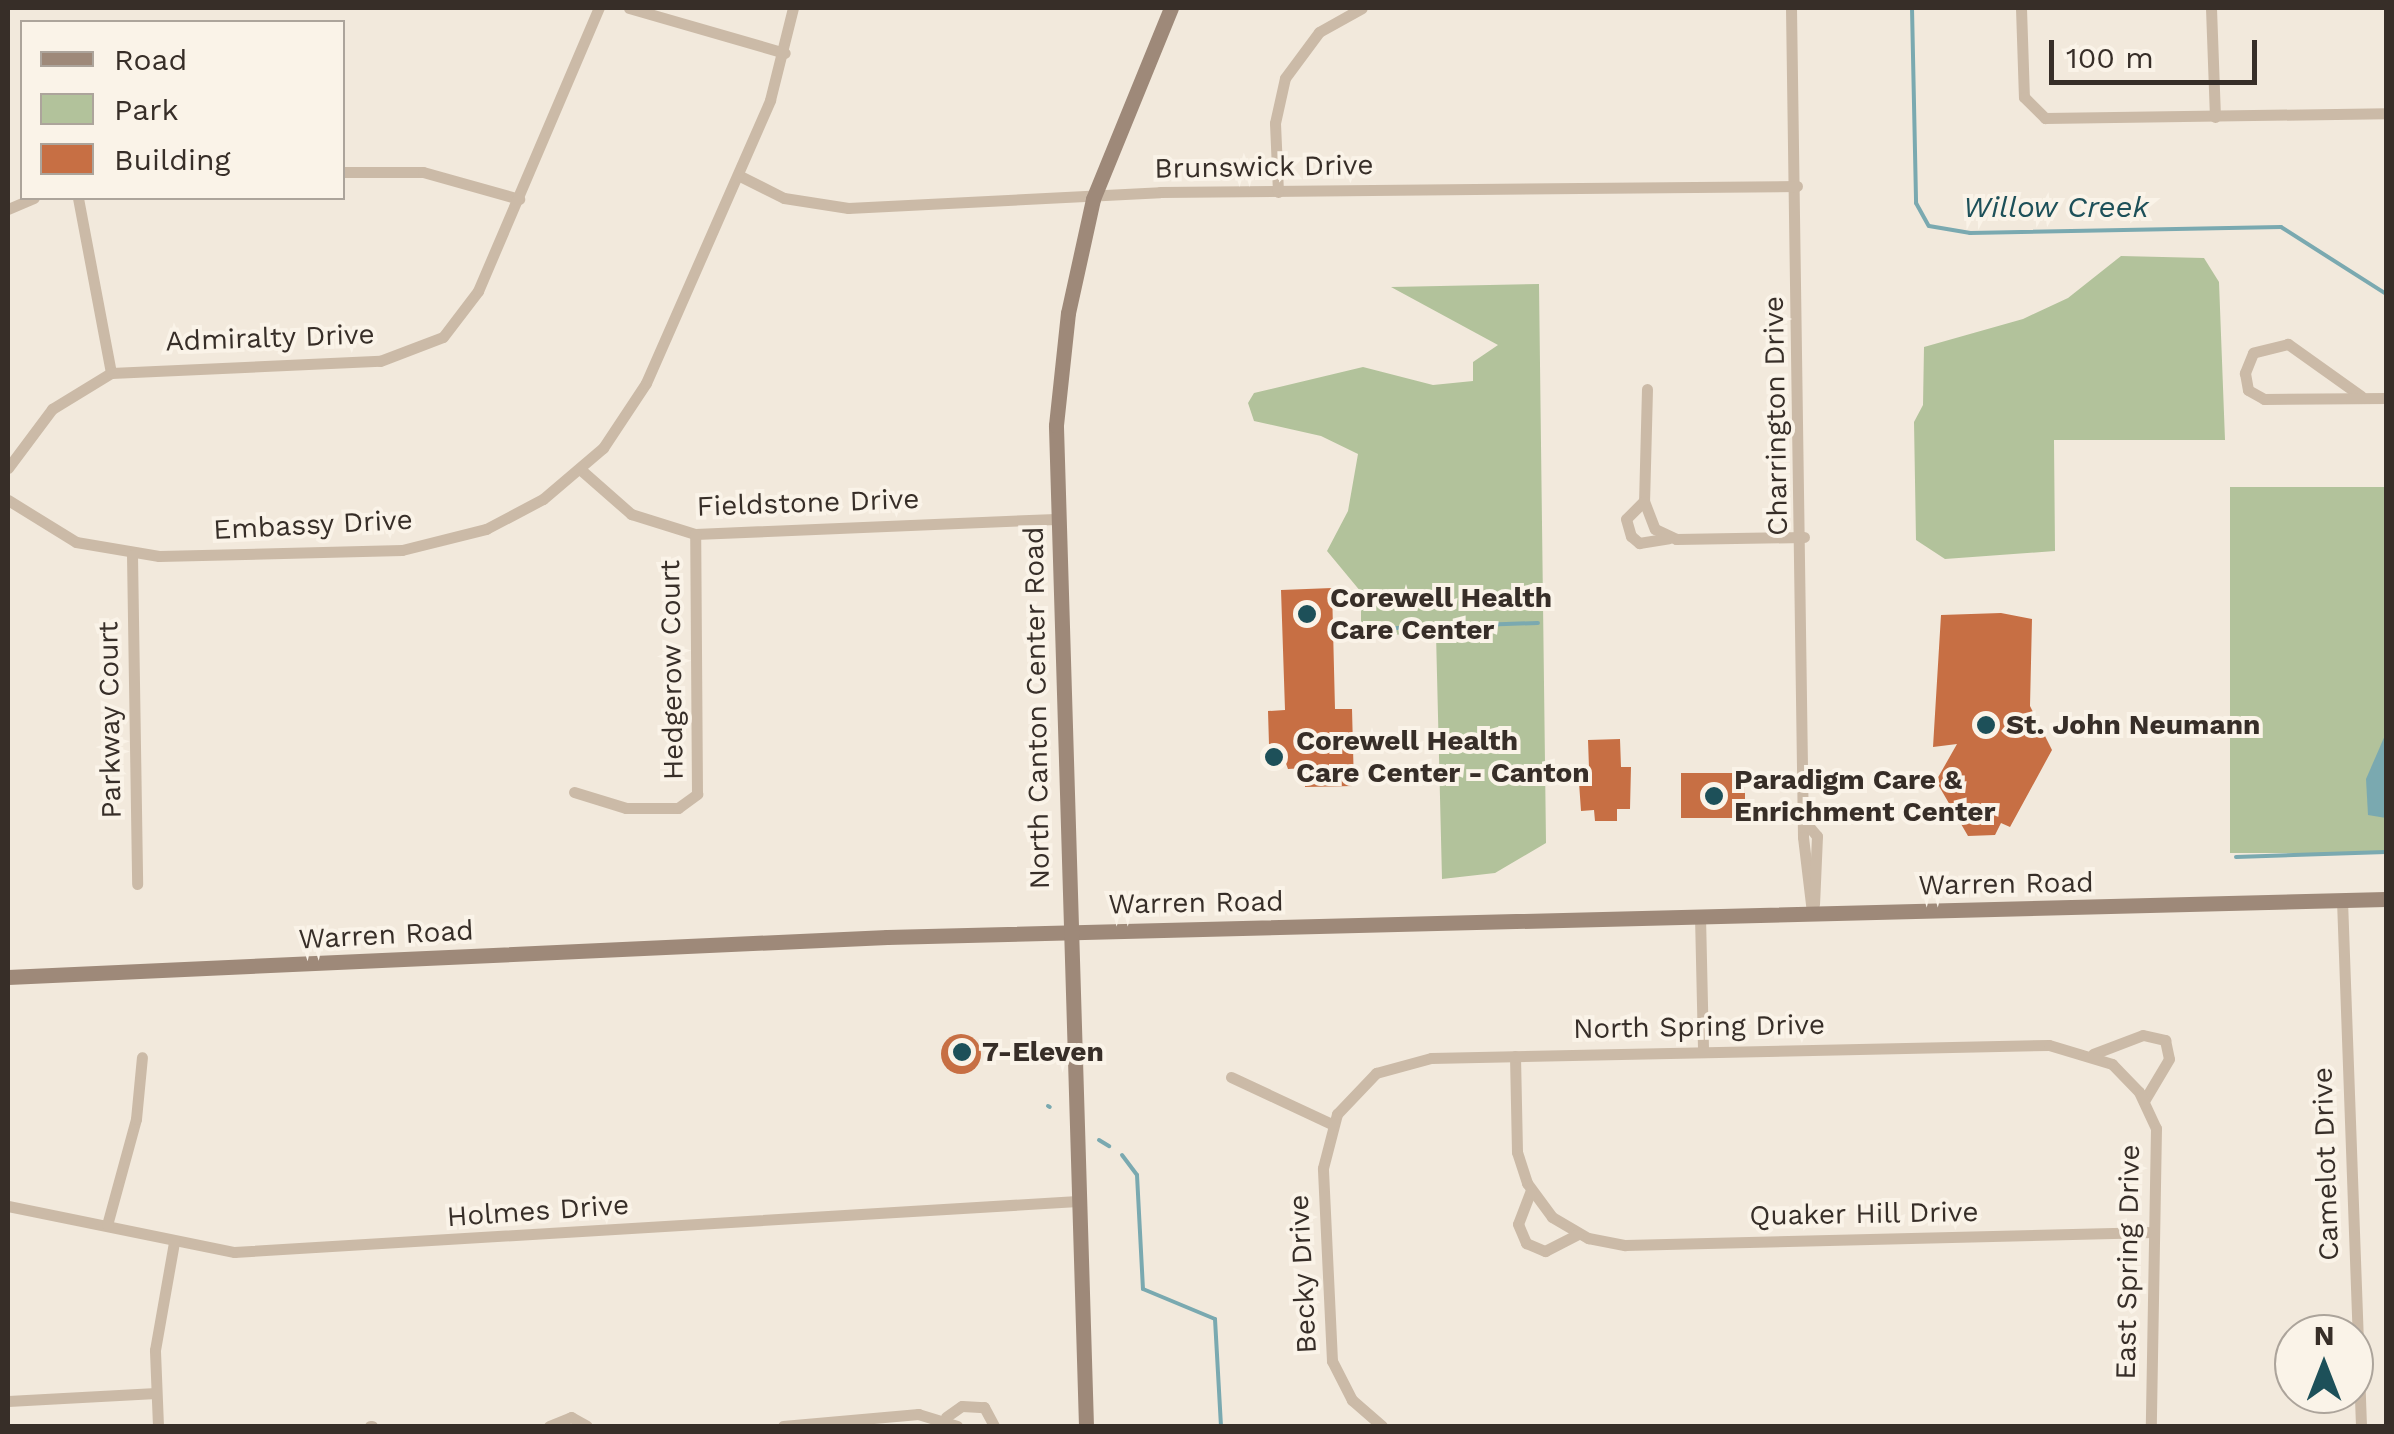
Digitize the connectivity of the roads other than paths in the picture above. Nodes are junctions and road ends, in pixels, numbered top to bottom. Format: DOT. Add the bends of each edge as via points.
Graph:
graph roads {
  1 [pos="600,8"];
  2 [pos="629,8"];
  3 [pos="793,8"];
  4 [pos="1171,8"];
  5 [pos="1362,8"];
  6 [pos="1791,8"];
  7 [pos="2020,8"];
  8 [pos="2212,8"];
  9 [pos="784,53"];
  10 [pos="2386,113"];
  11 [pos="2214,117"];
  12 [pos="345,172"];
  13 [pos="738,175"];
  14 [pos="1797,186"];
  15 [pos="1278,192"];
  16 [pos="520,199"];
  17 [pos="1093,199"];
  18 [pos="78,200"];
  19 [pos="111,373"];
  20 [pos="1647,389"];
  21 [pos="2361,396"];
  22 [pos="2386,398"];
  23 [pos="8,468"];
  24 [pos="581,470"];
  25 [pos="8,500"];
  26 [pos="1644,500"];
  27 [pos="1056,519"];
  28 [pos="695,534"];
  29 [pos="1804,537"];
  30 [pos="1670,538"];
  31 [pos="132,555"];
  32 [pos="574,792"];
  33 [pos="137,884"];
  34 [pos="2386,899"];
  35 [pos="2342,900"];
  36 [pos="1812,912"];
  37 [pos="1700,916"];
  38 [pos="1067,931"];
  39 [pos="8,977"];
  40 [pos="1703,1052"];
  41 [pos="2093,1054"];
  42 [pos="1514,1056"];
  43 [pos="142,1057"];
  44 [pos="2125,1076"];
  45 [pos="1231,1077"];
  46 [pos="2144,1100"];
  47 [pos="1332,1124"];
  48 [pos="1531,1190"];
  49 [pos="1077,1202"];
  50 [pos="8,1206"];
  51 [pos="108,1225"];
  52 [pos="2154,1232"];
  53 [pos="1578,1234"];
  54 [pos="174,1242"];
  55 [pos="156,1392"];
  56 [pos="8,1401"];
  57 [pos="946,1417"];
  58 [pos="158,1426"];
  59 [pos="549,1426"];
  60 [pos="587,1426"];
  61 [pos="783,1426"];
  62 [pos="957,1426"];
  63 [pos="994,1426"];
  64 [pos="1086,1426"];
  65 [pos="1382,1426"];
  66 [pos="2151,1426"];
  67 [pos="2361,1426"];
  1 -- 16 [label="street, Admiralty Drive"];
  2 -- 9 [label="street"];
  3 -- 9 [label="street, Embassy Drive"];
  4 -- 17 [label="main road, North Canton Center Road"];
  5 -- 15 [label="street" via="1319,32 1285,78 1276,122"];
  6 -- 14 [label="street, Charrington Drive"];
  7 -- 11 [label="street" via="2024,97 2033,111 2057,120"];
  8 -- 11 [label="street"];
  9 -- 13 [label="street, Embassy Drive"];
  10 -- 11 [label="street"];
  12 -- 16 [label="street" via="423,172"];
  13 -- 17 [label="street, Brunswick Drive" via="784,198 835,208"];
  13 -- 24 [label="street, Embassy Drive" via="646,382"];
  14 -- 15 [label="street, Brunswick Drive"];
  14 -- 29 [label="street, Charrington Drive"];
  15 -- 17 [label="street, Brunswick Drive"];
  16 -- 19 [label="street, Admiralty Drive" via="466,312 417,352"];
  17 -- 27 [label="main road, North Canton Center Road" via="1062,349"];
  18 -- 19 [label="street"];
  19 -- 23 [label="street, Admiralty Drive" via="52,409"];
  20 -- 26 [label="street"];
  21 -- 21 [label="street" via="2264,399 2248,390 2245,373 2252,353 2288,344"];
  21 -- 22 [label="street"];
  24 -- 28 [label="street, Fieldstone Drive" via="631,514"];
  24 -- 31 [label="street, Embassy Drive" via="506,520 425,546"];
  25 -- 31 [label="street, Embassy Drive" via="59,534"];
  26 -- 30 [label="street" via="1650,522"];
  26 -- 30 [label="street" via="1626,518 1630,536 1639,543"];
  27 -- 28 [label="street, Fieldstone Drive"];
  27 -- 38 [label="main road, North Canton Center Road"];
  28 -- 32 [label="street, Hedgerow Court" via="698,794 678,808 626,808"];
  29 -- 30 [label="street"];
  29 -- 36 [label="street, Charrington Drive"];
  31 -- 33 [label="street, Parkway Court"];
  34 -- 35 [label="main road, Warren Road"];
  35 -- 36 [label="main road, Warren Road"];
  35 -- 67 [label="street, Camelot Drive"];
  36 -- 37 [label="main road, Warren Road"];
  37 -- 38 [label="main road, Warren Road"];
  37 -- 40 [label="street"];
  38 -- 39 [label="main road, Warren Road"];
  38 -- 49 [label="main road, North Canton Center Road"];
  40 -- 41 [label="street, North Spring Drive" via="2049,1045"];
  40 -- 42 [label="street, North Spring Drive"];
  41 -- 44 [label="street, North Spring Drive"];
  41 -- 46 [label="street" via="2143,1035 2165,1040 2169,1059"];
  42 -- 47 [label="street, North Spring Drive" via="1396,1064 1358,1088"];
  42 -- 48 [label="street, Quaker Hill Drive" via="1518,1152"];
  43 -- 51 [label="street" via="136,1119"];
  44 -- 46 [label="street, East Spring Drive"];
  45 -- 47 [label="street"];
  46 -- 52 [label="street, East Spring Drive" via="2159,1149"];
  47 -- 65 [label="street, Becky Drive" via="1323,1168 1328,1341 1340,1382"];
  48 -- 53 [label="street"];
  48 -- 53 [label="street, Quaker Hill Drive" via="1518,1224 1526,1243 1545,1251"];
  49 -- 54 [label="street, Holmes Drive" via="442,1243 234,1252"];
  49 -- 64 [label="main road, North Canton Center Road"];
  50 -- 51 [label="street, Holmes Drive"];
  51 -- 54 [label="street, Holmes Drive"];
  52 -- 53 [label="street, Quaker Hill Drive" via="1625,1245"];
  52 -- 66 [label="street, East Spring Drive"];
  54 -- 55 [label="street" via="157,1321"];
  55 -- 56 [label="street"];
  55 -- 58 [label="street"];
  57 -- 61 [label="street" via="805,1418"];
  57 -- 62 [label="street"];
  57 -- 63 [label="street" via="973,1405 992,1414"];
  59 -- 60 [label="street" via="572,1417"];
}
